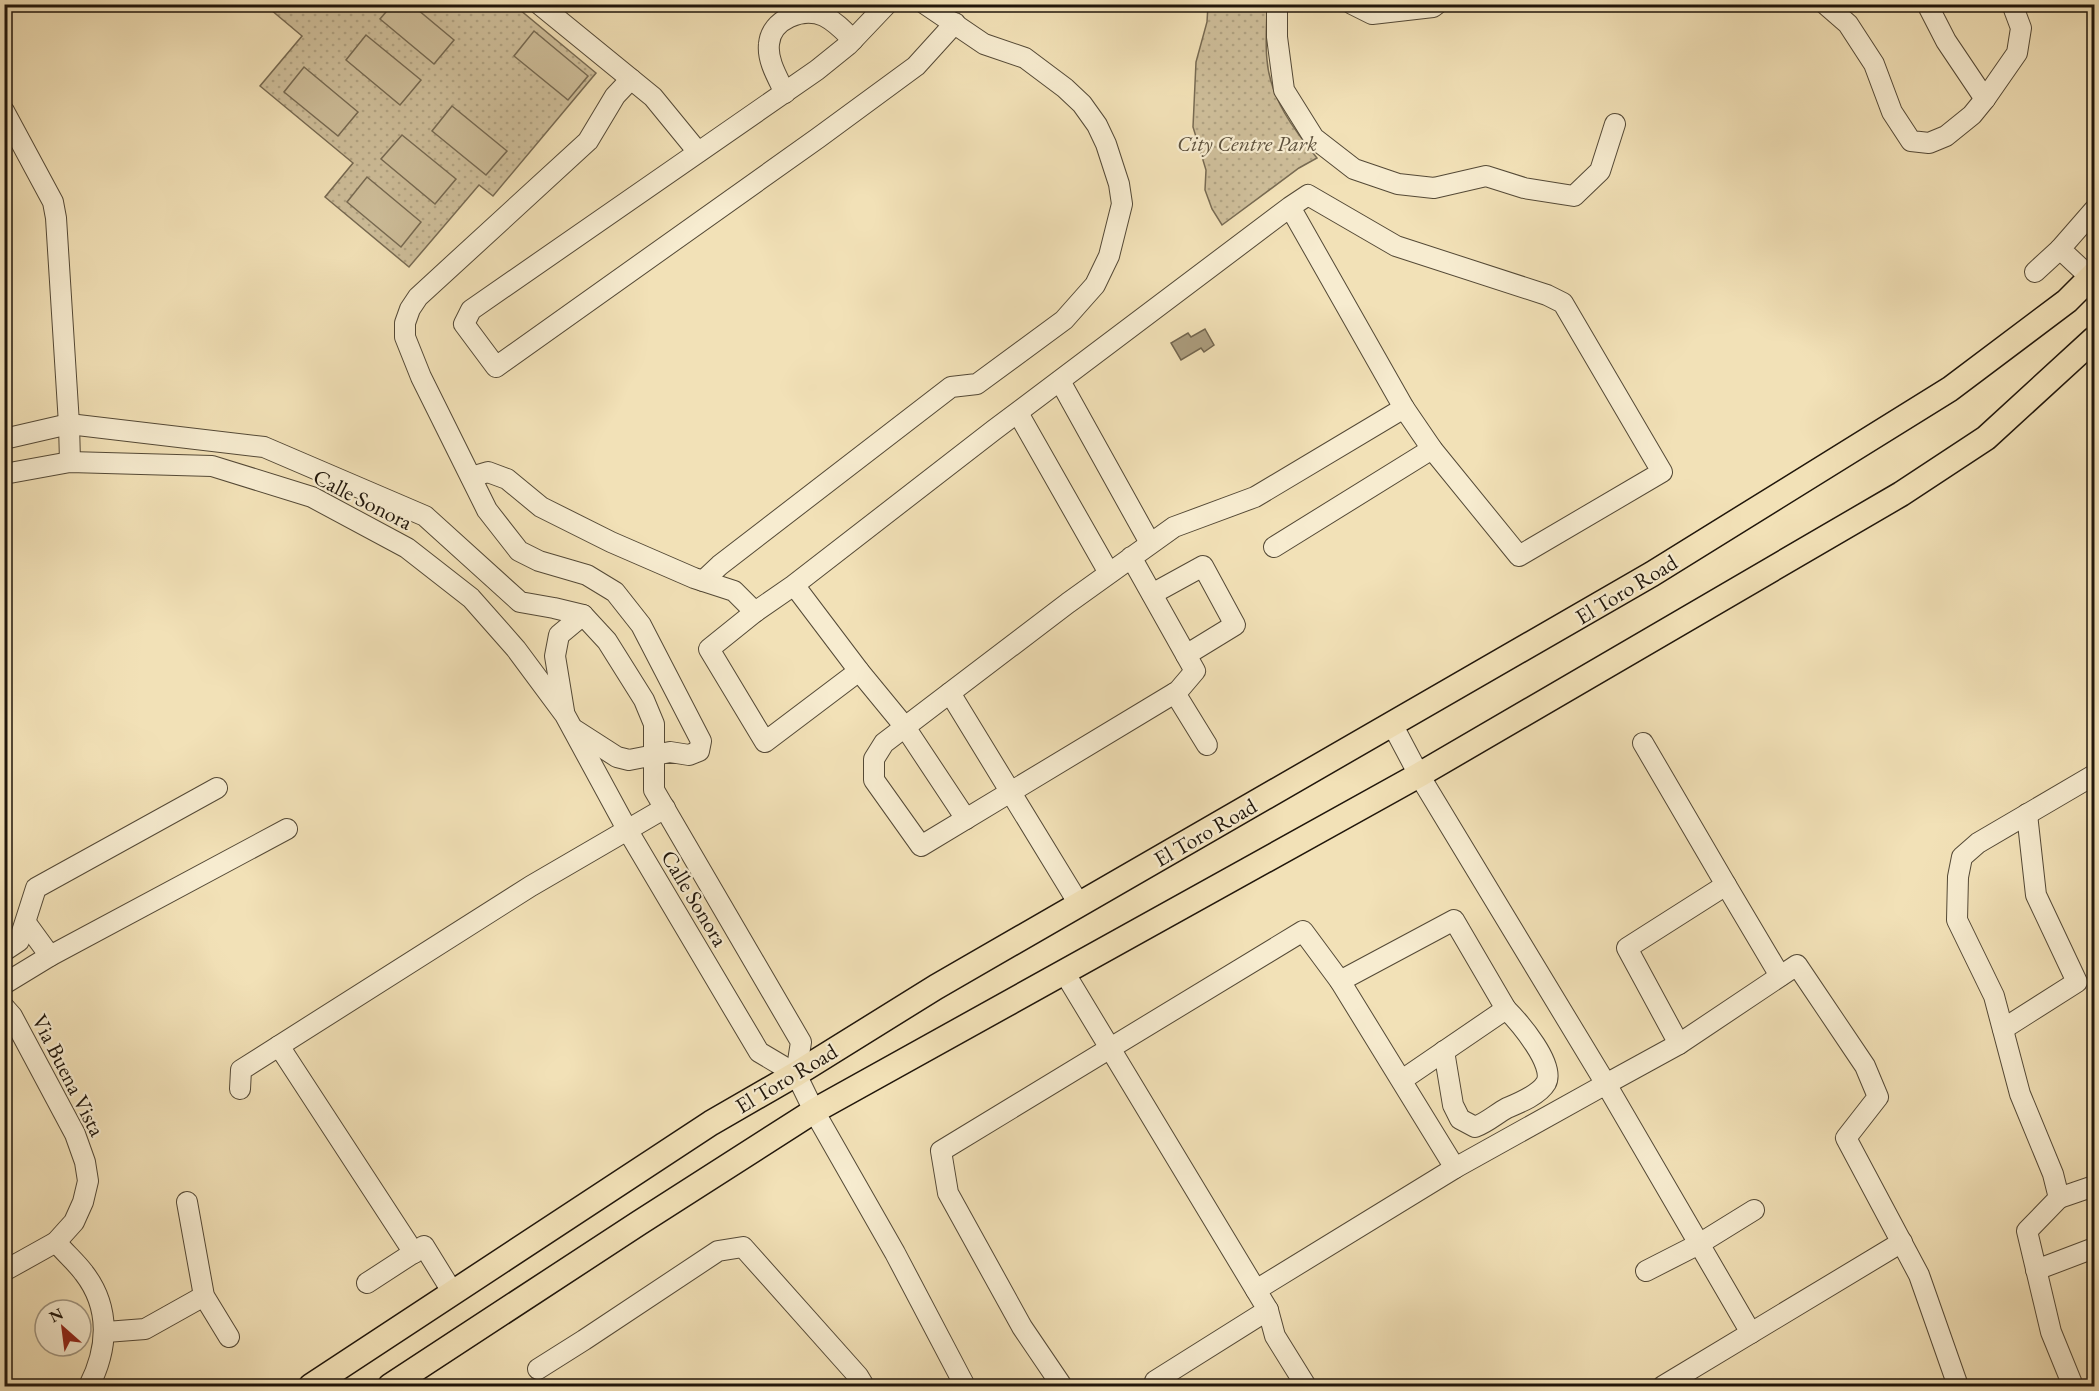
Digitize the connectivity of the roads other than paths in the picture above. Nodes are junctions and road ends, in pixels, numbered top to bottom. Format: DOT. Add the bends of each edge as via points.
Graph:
graph roads {
  1 [pos="539,4"];
  2 [pos="887,4"];
  3 [pos="926,4"];
  4 [pos="1277,4"];
  5 [pos="1437,4"];
  6 [pos="1825,4"];
  7 [pos="1927,4"];
  8 [pos="2012,4"];
  9 [pos="1352,5"];
  10 [pos="954,22"];
  11 [pos="853,40"];
  12 [pos="631,79"];
  13 [pos="785,93"];
  14 [pos="1985,99"];
  15 [pos="4,111"];
  16 [pos="1615,124"];
  17 [pos="698,152"];
  18 [pos="1290,207"];
  19 [pos="2094,210"];
  20 [pos="2060,249"];
  21 [pos="2034,272"];
  22 [pos="2093,276"];
  23 [pos="2094,339"];
  24 [pos="1060,381"];
  25 [pos="1404,408"];
  26 [pos="1018,413"];
  27 [pos="69,424"];
  28 [pos="4,439"];
  29 [pos="1432,449"];
  30 [pos="70,462"];
  31 [pos="4,474"];
  32 [pos="471,477"];
  33 [pos="1150,543"];
  34 [pos="1274,547"];
  35 [pos="1131,557"];
  36 [pos="1108,573"];
  37 [pos="703,581"];
  38 [pos="794,585"];
  39 [pos="1152,594"];
  40 [pos="755,612"];
  41 [pos="583,615"];
  42 [pos="1186,655"];
  43 [pos="859,671"];
  44 [pos="950,693"];
  45 [pos="1175,693"];
  46 [pos="569,722"];
  47 [pos="1392,724"];
  48 [pos="905,727"];
  49 [pos="1643,743"];
  50 [pos="1207,745"];
  51 [pos="653,756"];
  52 [pos="1419,775"];
  53 [pos="2094,775"];
  54 [pos="217,789"];
  55 [pos="1010,793"];
  56 [pos="665,808"];
  57 [pos="2027,814"];
  58 [pos="966,819"];
  59 [pos="286,829"];
  60 [pos="628,831"];
  61 [pos="1726,885"];
  62 [pos="1079,904"];
  63 [pos="26,923"];
  64 [pos="4,951"];
  65 [pos="50,956"];
  66 [pos="1064,972"];
  67 [pos="1780,976"];
  68 [pos="1340,981"];
  69 [pos="2086,982"];
  70 [pos="4,984"];
  71 [pos="4,1007"];
  72 [pos="1506,1009"];
  73 [pos="2003,1029"];
  74 [pos="1679,1044"];
  75 [pos="279,1046"];
  76 [pos="1109,1048"];
  77 [pos="1444,1051"];
  78 [pos="796,1074"];
  79 [pos="1402,1080"];
  80 [pos="1606,1084"];
  81 [pos="240,1089"];
  82 [pos="814,1111"];
  83 [pos="1455,1168"];
  84 [pos="2094,1186"];
  85 [pos="2059,1198"];
  86 [pos="187,1202"];
  87 [pos="1754,1210"];
  88 [pos="56,1242"];
  89 [pos="1902,1242"];
  90 [pos="1699,1244"];
  91 [pos="2094,1248"];
  92 [pos="414,1253"];
  93 [pos="2036,1270"];
  94 [pos="4,1271"];
  95 [pos="1646,1271"];
  96 [pos="367,1283"];
  97 [pos="1256,1290"];
  98 [pos="453,1293"];
  99 [pos="204,1296"];
  100 [pos="1268,1310"];
  101 [pos="105,1332"];
  102 [pos="1751,1333"];
  103 [pos="230,1337"];
  104 [pos="538,1368"];
  105 [pos="1154,1385"];
  106 [pos="89,1386"];
  107 [pos="311,1386"];
  108 [pos="390,1386"];
  109 [pos="864,1386"];
  110 [pos="965,1386"];
  111 [pos="1062,1386"];
  112 [pos="1306,1386"];
  113 [pos="1664,1386"];
  114 [pos="1958,1386"];
  115 [pos="2073,1386"];
  1 -- 12 [label="street"];
  2 -- 11 [label="street"];
  3 -- 10 [label="street"];
  4 -- 16 [label="street" via="1284,90 1314,138 1354,169 1398,184 1434,188 1486,176 1524,188 1574,196 1600,171"];
  5 -- 9 [label="street" via="1372,14"];
  6 -- 14 [label="street" via="1848,24 1874,64 1892,112 1911,141 1929,143 1946,136"];
  7 -- 14 [label="street" via="1946,41"];
  8 -- 14 [label="street" via="2021,28 2017,53"];
  10 -- 17 [label="street" via="916,66 496,367 464,324 471,310"];
  10 -- 37 [label="street" via="984,44 1025,58 1071,93 1097,125 1113,163 1122,204 1109,256 1095,285 1064,320 978,384 951,387"];
  11 -- 13 [label="street"];
  11 -- 13 [label="street" via="822,15 796,15 781,22 769,44 771,63"];
  12 -- 17 [label="street" via="653,96"];
  12 -- 32 [label="street" via="615,96 588,141 418,297 410,309 405,337"];
  13 -- 17 [label="street"];
  15 -- 27 [label="street" via="53,202"];
  18 -- 24 [label="street"];
  18 -- 25 [label="street"];
  18 -- 29 [label="street" via="1308,195 1396,246 1563,303 1662,472 1519,556"];
  19 -- 20 [label="street"];
  20 -- 21 [label="street"];
  20 -- 22 [label="street"];
  22 -- 47 [label="main road, El Toro Road" via="2067,301 1950,389 1652,574"];
  23 -- 52 [label="main road, El Toro Road" via="1986,438 1918,483"];
  24 -- 26 [label="street"];
  24 -- 33 [label="street"];
  25 -- 29 [label="street"];
  25 -- 33 [label="street" via="1255,497 1174,526"];
  26 -- 36 [label="street"];
  26 -- 38 [label="street"];
  27 -- 28 [label="street, Calle Sonora"];
  27 -- 30 [label="street"];
  27 -- 41 [label="street, Calle Sonora" via="264,447 425,516 520,602"];
  29 -- 34 [label="street"];
  30 -- 31 [label="street, Calle Sonora"];
  30 -- 46 [label="street, Calle Sonora" via="212,465 312,497 407,548 471,598 516,649"];
  32 -- 37 [label="street" via="488,472 507,479 541,507 611,543"];
  32 -- 51 [label="street" via="487,510 519,551 539,561 587,574 615,592 641,625 701,741 699,751 689,755 670,752"];
  33 -- 35 [label="street"];
  35 -- 36 [label="street"];
  35 -- 39 [label="street"];
  36 -- 44 [label="street"];
  37 -- 40 [label="street" via="734,591"];
  38 -- 40 [label="street"];
  38 -- 43 [label="street"];
  39 -- 42 [label="street"];
  39 -- 42 [label="street" via="1203,566 1235,625"];
  40 -- 43 [label="street" via="709,649 765,742"];
  41 -- 46 [label="street, Calle Sonora" via="559,635 555,657"];
  41 -- 51 [label="street, Calle Sonora" via="607,640 644,700 654,724"];
  42 -- 45 [label="street" via="1195,671"];
  43 -- 48 [label="street"];
  44 -- 48 [label="street"];
  44 -- 55 [label="street"];
  45 -- 50 [label="street"];
  45 -- 55 [label="street"];
  46 -- 51 [label="street, Calle Sonora" via="617,757 629,760"];
  46 -- 60 [label="street, Calle Sonora"];
  47 -- 52 [label="street"];
  47 -- 62 [label="main road, El Toro Road"];
  48 -- 58 [label="street"];
  48 -- 58 [label="street" via="884,743 874,759 874,780 921,846"];
  49 -- 61 [label="street"];
  51 -- 56 [label="street, Calle Sonora" via="654,790"];
  52 -- 66 [label="main road, El Toro Road"];
  52 -- 80 [label="street"];
  53 -- 57 [label="street"];
  54 -- 63 [label="street" via="36,888"];
  55 -- 58 [label="street"];
  55 -- 62 [label="street"];
  56 -- 60 [label="street"];
  56 -- 78 [label="street, Calle Sonora" via="801,1042"];
  57 -- 69 [label="street" via="2036,895"];
  57 -- 73 [label="street" via="1962,857 1958,877 1958,920 1994,996"];
  59 -- 65 [label="street"];
  60 -- 75 [label="street" via="531,886"];
  60 -- 78 [label="street, Calle Sonora" via="759,1052"];
  61 -- 67 [label="street"];
  61 -- 74 [label="street" via="1627,948"];
  62 -- 78 [label="main road, El Toro Road"];
  63 -- 64 [label="street" via="19,941"];
  63 -- 65 [label="street"];
  65 -- 70 [label="street"];
  66 -- 76 [label="street"];
  66 -- 82 [label="main road, El Toro Road"];
  67 -- 74 [label="street"];
  67 -- 89 [label="street" via="1797,965 1865,1066 1878,1097 1846,1138"];
  68 -- 72 [label="street" via="1454,920"];
  68 -- 76 [label="street" via="1303,931"];
  68 -- 79 [label="street"];
  69 -- 73 [label="street"];
  71 -- 88 [label="street, Via Buena Vista" via="75,1134 85,1162 88,1181 83,1202 74,1222"];
  72 -- 77 [label="street"];
  72 -- 77 [label="street" via="1547,1066 1545,1086 1475,1127 1460,1119 1453,1105"];
  73 -- 85 [label="street" via="2020,1094"];
  74 -- 80 [label="street"];
  75 -- 81 [label="street" via="241,1070"];
  75 -- 92 [label="street"];
  76 -- 97 [label="street"];
  76 -- 111 [label="street" via="941,1151 948,1193 1022,1327"];
  77 -- 79 [label="street"];
  78 -- 82 [label="street"];
  78 -- 98 [label="main road, El Toro Road" via="711,1123"];
  79 -- 83 [label="street"];
  80 -- 83 [label="street"];
  80 -- 90 [label="street"];
  82 -- 108 [label="main road, El Toro Road"];
  82 -- 110 [label="street"];
  83 -- 97 [label="street"];
  84 -- 85 [label="street"];
  85 -- 93 [label="street" via="2027,1231"];
  86 -- 99 [label="street"];
  87 -- 90 [label="street"];
  88 -- 94 [label="street, Via Buena Vista"];
  88 -- 101 [label="street" via="95,1291"];
  89 -- 102 [label="street"];
  89 -- 114 [label="street" via="1919,1275"];
  90 -- 95 [label="street"];
  90 -- 102 [label="street"];
  91 -- 93 [label="street"];
  92 -- 96 [label="street"];
  92 -- 98 [label="street" via="424,1246"];
  93 -- 115 [label="street" via="2051,1332"];
  97 -- 100 [label="street"];
  98 -- 107 [label="main road, El Toro Road"];
  99 -- 101 [label="street" via="145,1329"];
  99 -- 103 [label="street"];
  100 -- 105 [label="street"];
  100 -- 112 [label="street" via="1275,1336"];
  101 -- 106 [label="street" via="97,1370"];
  102 -- 113 [label="street"];
  104 -- 109 [label="street" via="718,1251 743,1247"];
}
